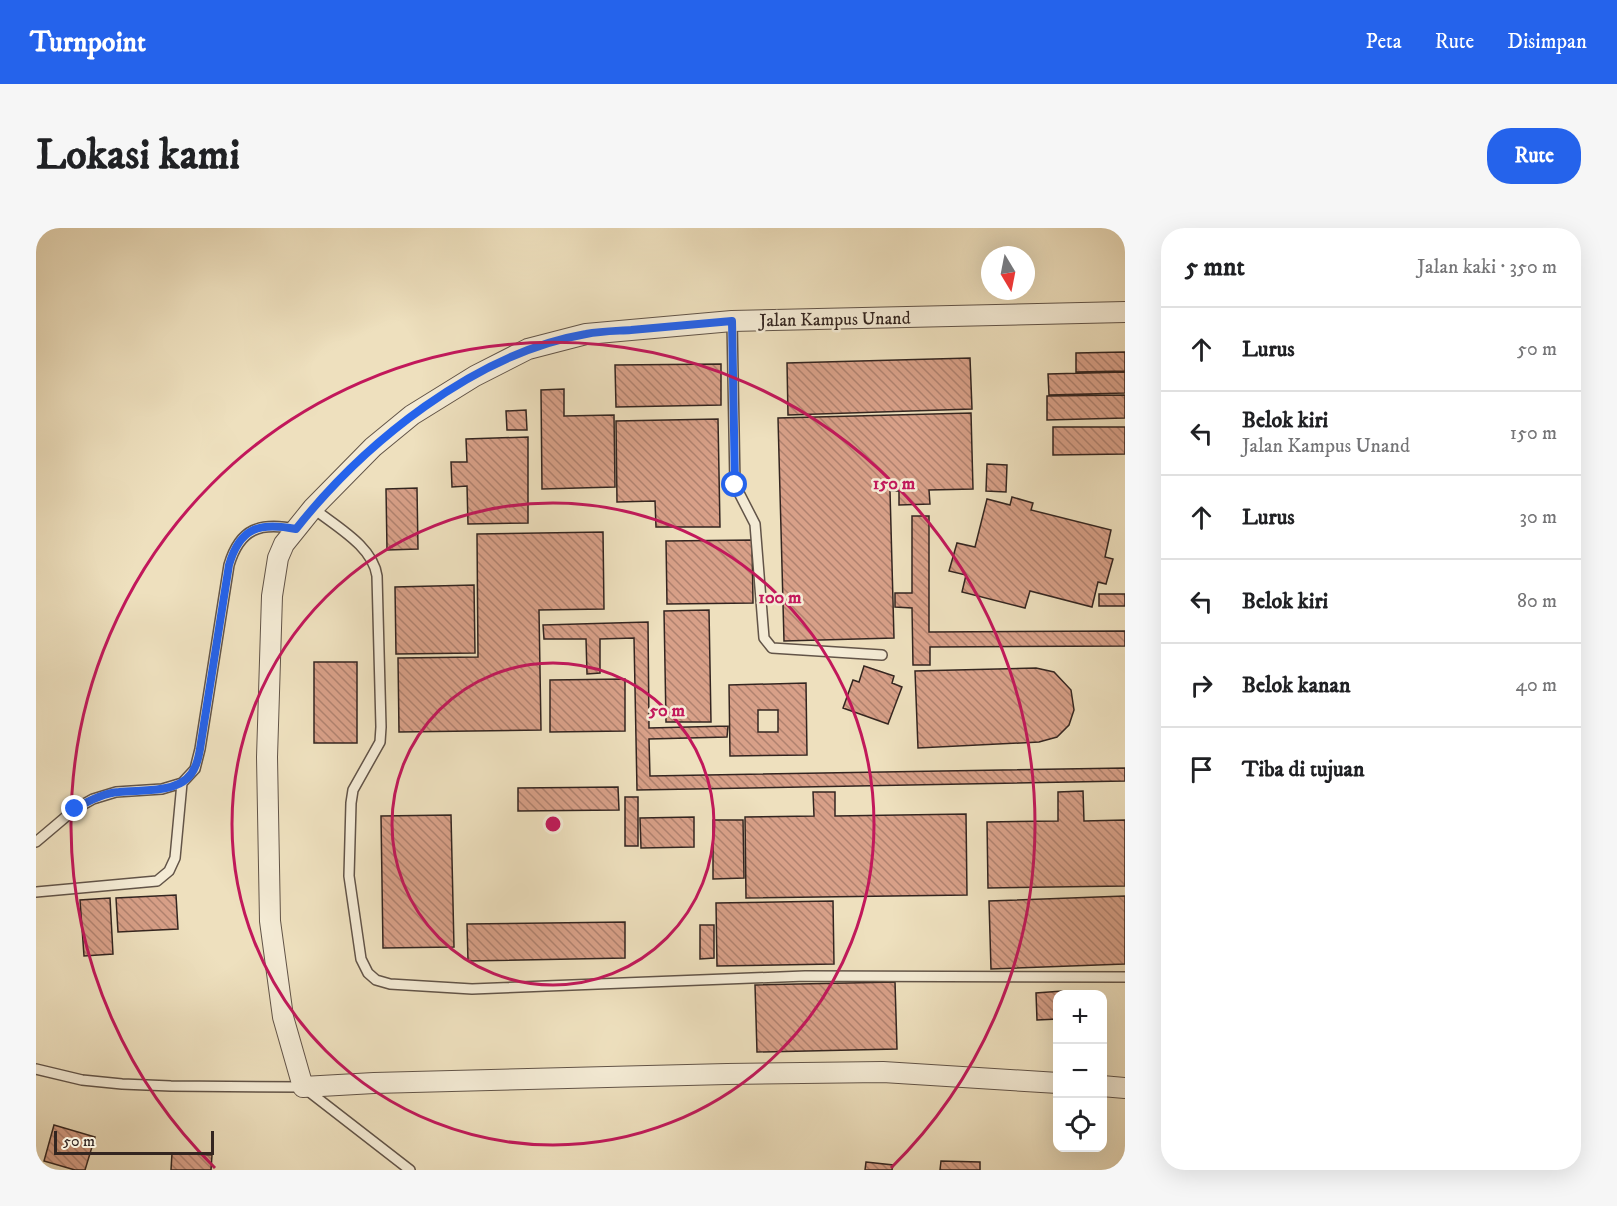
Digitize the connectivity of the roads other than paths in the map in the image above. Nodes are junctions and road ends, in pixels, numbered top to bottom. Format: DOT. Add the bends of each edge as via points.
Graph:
graph roads {
  1 [pos="1125,312"];
  2 [pos="732,321"];
  3 [pos="313,508"];
  4 [pos="296,529"];
  5 [pos="882,655"];
  6 [pos="182,783"];
  7 [pos="36,842"];
  8 [pos="36,892"];
  9 [pos="1125,977"];
  10 [pos="36,1069"];
  11 [pos="1053,1083"];
  12 [pos="1107,1086"];
  13 [pos="303,1087"];
  14 [pos="1125,1088"];
  15 [pos="410,1170"];
  1 -- 2 [label="street, Jalan Kampus Unand"];
  2 -- 3 [label="street, Jalan Kampus Unand" via="586,334 528,349 412,415 373,447"];
  2 -- 5 [label="lane" via="735,485 755,524 764,638 772,648"];
  3 -- 4 [label="street, Jalan Kampus Unand"];
  3 -- 9 [label="lane" via="360,545 375,567 380,742 353,790 349,876 361,959 376,980 472,989 805,976"];
  4 -- 6 [label="lane" via="260,527 245,534 234,548 200,749 195,769"];
  4 -- 13 [label="street, Jalan Kampus Unand" via="278,558 272,596 268,849 276,972 283,1017"];
  6 -- 7 [label="lane" via="93,799"];
  6 -- 8 [label="lane" via="175,858 169,871 158,880"];
  10 -- 13 [label="lane" via="122,1084"];
  11 -- 13 [label="street" via="872,1072"];
  12 -- 14 [label="street"];
  13 -- 15 [label="lane"];
}
